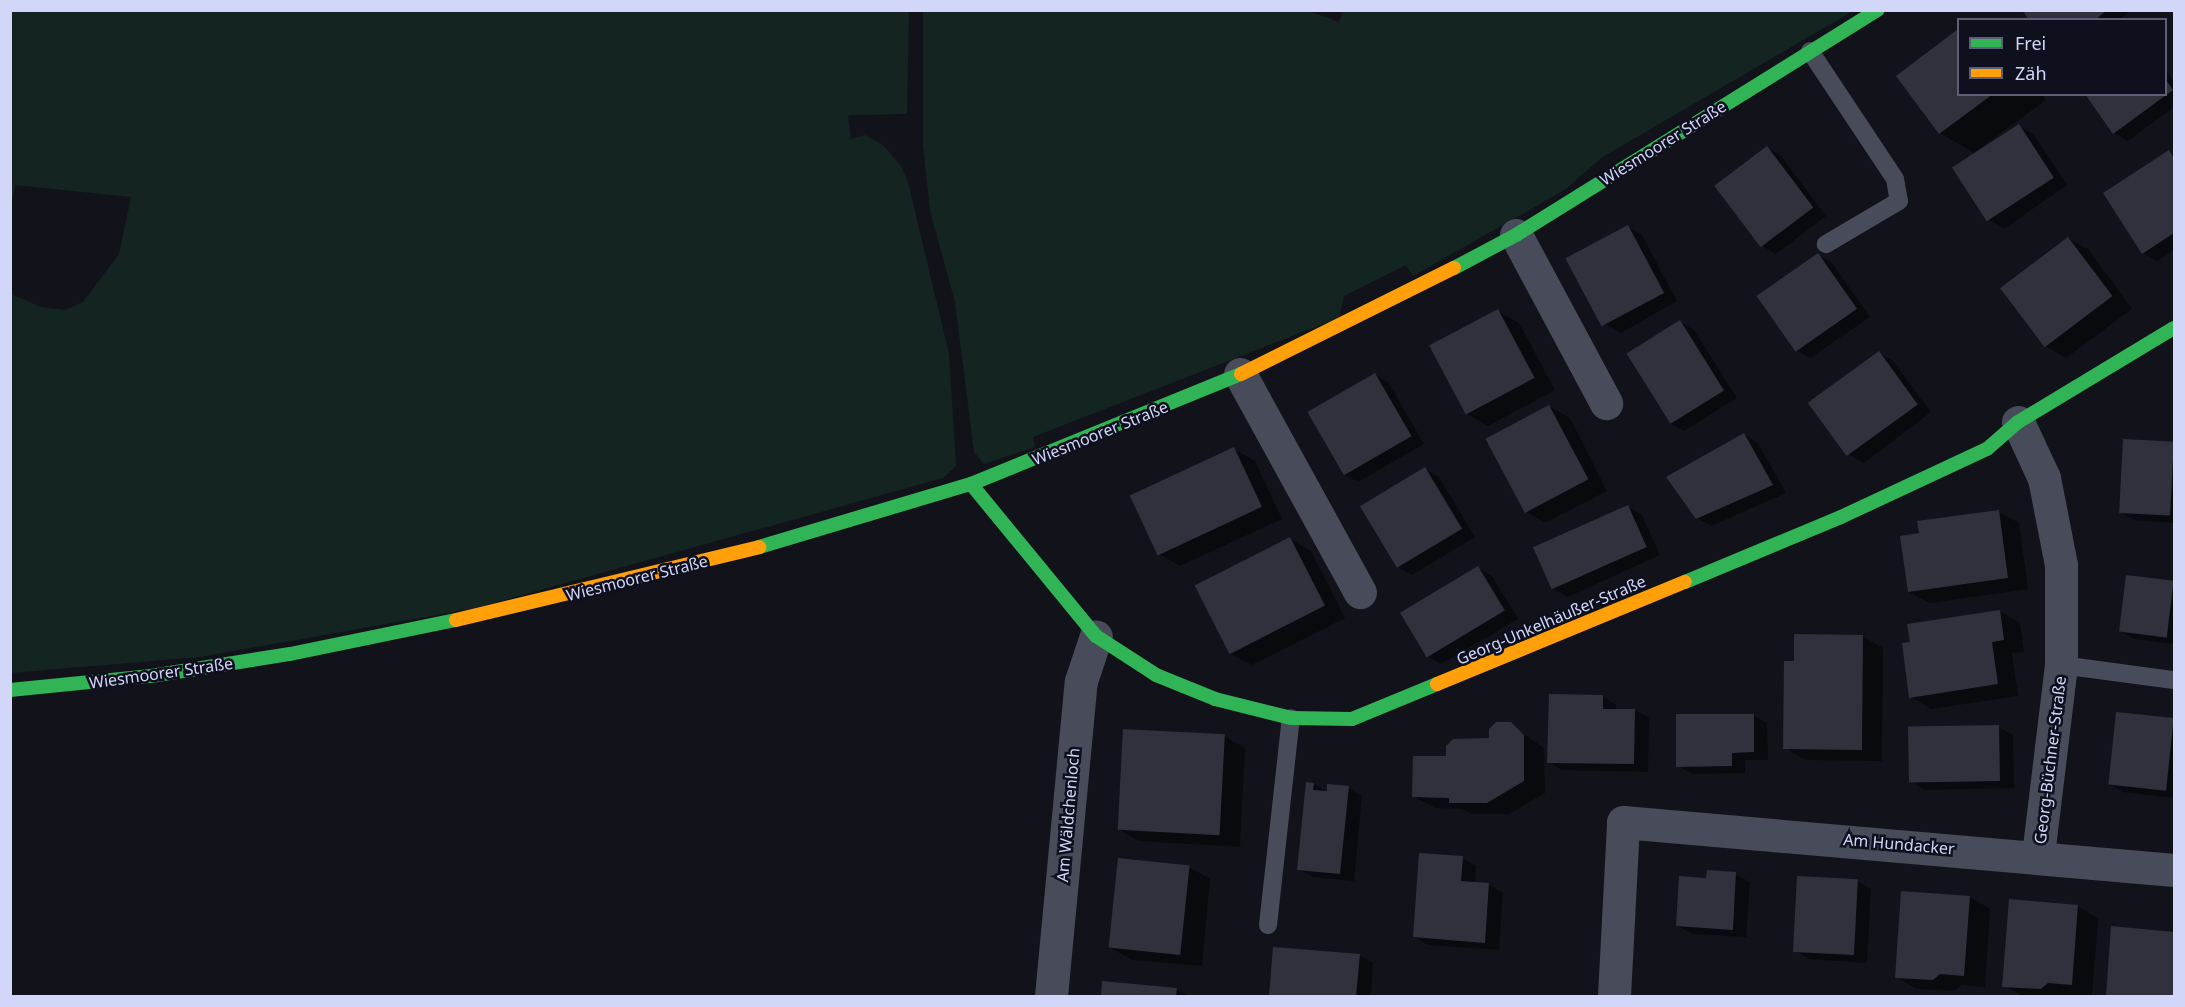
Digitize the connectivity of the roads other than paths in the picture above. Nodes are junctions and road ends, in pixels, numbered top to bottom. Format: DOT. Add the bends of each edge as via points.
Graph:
graph roads {
  1 [pos="1878,10"];
  2 [pos="1810,51"];
  3 [pos="1516,235"];
  4 [pos="1826,244"];
  5 [pos="2175,328"];
  6 [pos="1240,374"];
  7 [pos="1606,403"];
  8 [pos="2018,422"];
  9 [pos="971,484"];
  10 [pos="1360,592"];
  11 [pos="1096,636"];
  12 [pos="2061,665"];
  13 [pos="2175,680"];
  14 [pos="10,690"];
  15 [pos="1291,718"];
  16 [pos="2038,855"];
  17 [pos="2175,870"];
  18 [pos="1268,925"];
  19 [pos="1051,996"];
  20 [pos="1614,996"];
  1 -- 2 [label="street, Wiesmoorer Straße"];
  2 -- 3 [label="street, Wiesmoorer Straße"];
  2 -- 4 [label="lane" via="1896,179 1899,201"];
  3 -- 6 [label="street, Wiesmoorer Straße"];
  3 -- 7 [label="street"];
  5 -- 8 [label="street, Georg-Unkelhäußer-Straße"];
  6 -- 9 [label="street, Wiesmoorer Straße"];
  6 -- 10 [label="street"];
  8 -- 12 [label="street, Georg-Büchner-Straße" via="2044,478 2061,565"];
  8 -- 15 [label="street, Georg-Unkelhäußer-Straße" via="1987,449 1841,518 1380,709 1352,719"];
  9 -- 11 [label="street, Georg-Unkelhäußer-Straße"];
  9 -- 14 [label="street, Wiesmoorer Straße" via="730,556 512,609 290,654 151,676"];
  11 -- 15 [label="street, Georg-Unkelhäußer-Straße" via="1175,683 1215,699"];
  11 -- 19 [label="street, Am Wäldchenloch" via="1081,681"];
  12 -- 13 [label="lane, Georg-Büchner-Straße"];
  12 -- 16 [label="street, Georg-Büchner-Straße"];
  15 -- 18 [label="lane"];
  16 -- 17 [label="street, Am Hundacker"];
  16 -- 20 [label="street, Am Hundacker" via="1623,822"];
}
